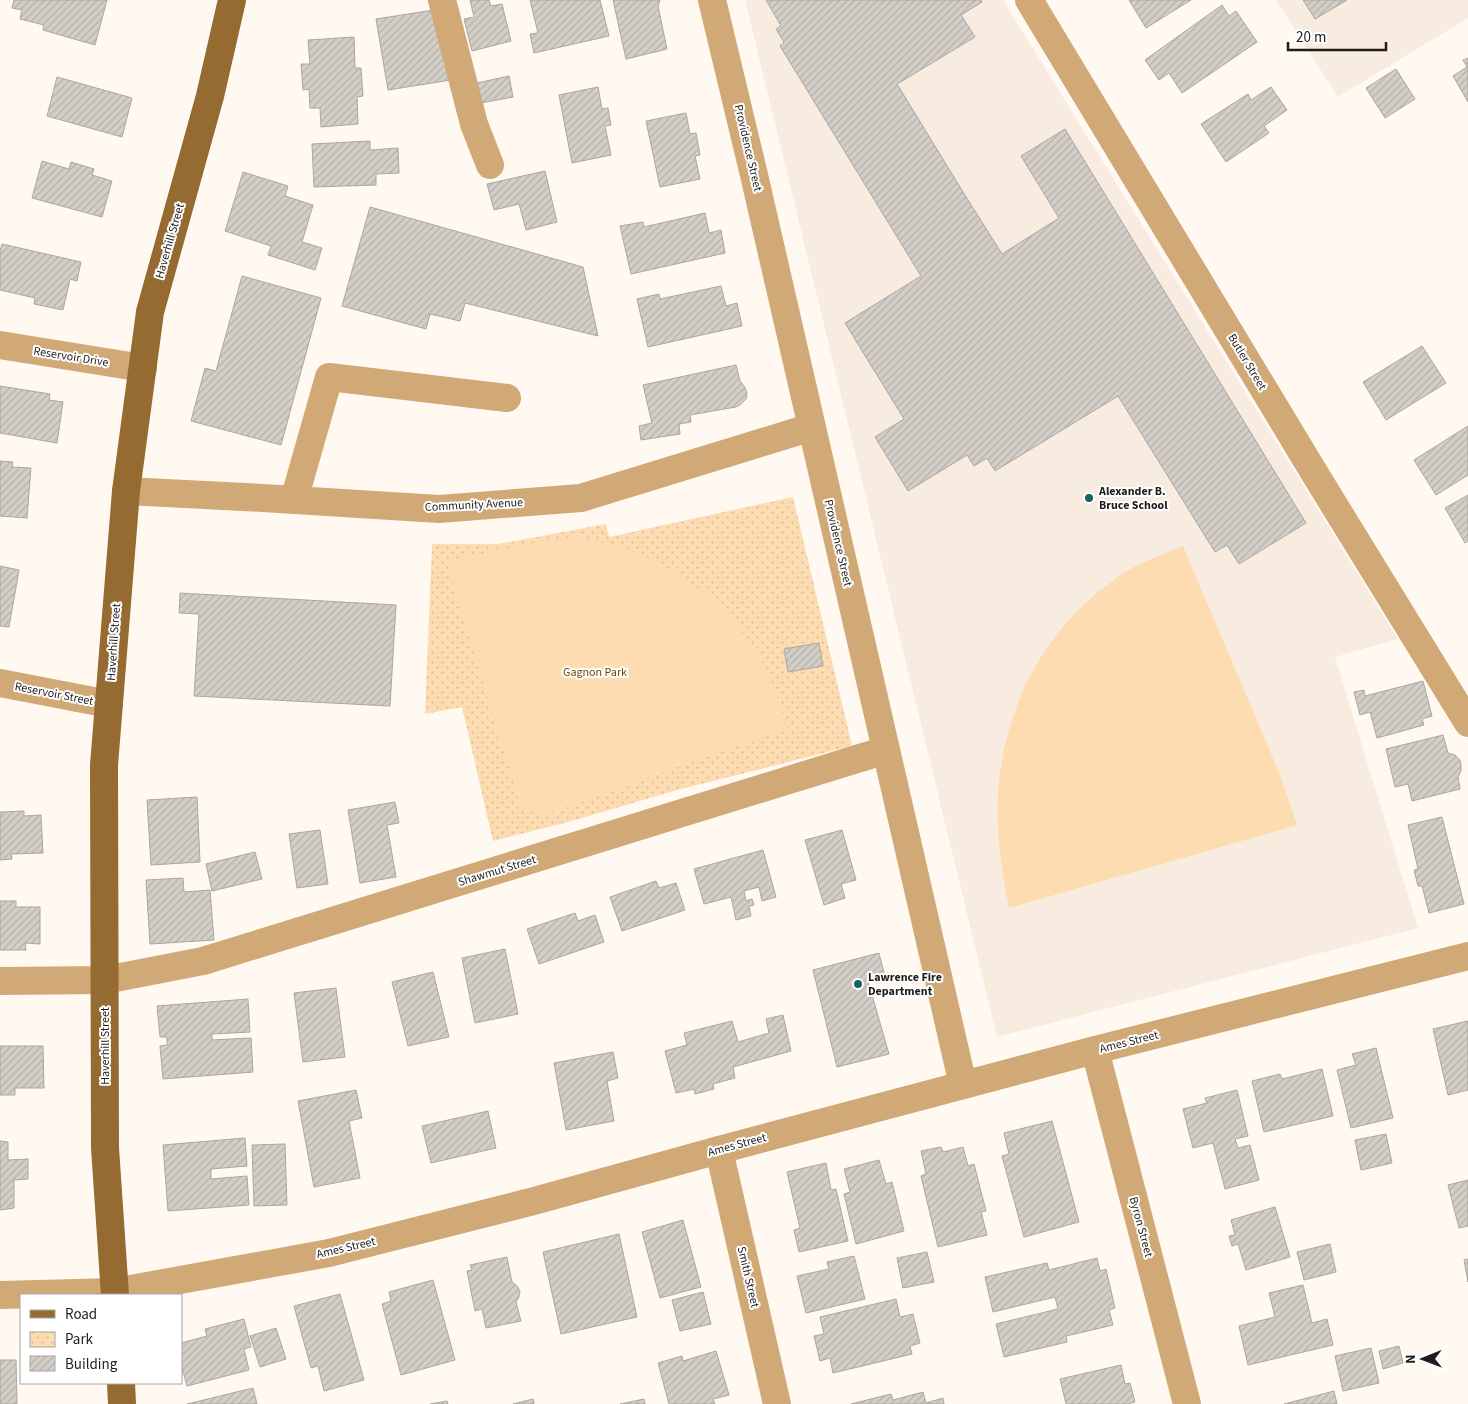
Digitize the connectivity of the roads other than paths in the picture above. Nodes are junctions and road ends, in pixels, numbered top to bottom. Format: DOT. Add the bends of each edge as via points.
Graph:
graph roads {
  1 [pos="232,0"];
  2 [pos="442,0"];
  3 [pos="712,0"];
  4 [pos="1030,0"];
  5 [pos="490,165"];
  6 [pos="0,345"];
  7 [pos="142,368"];
  8 [pos="507,398"];
  9 [pos="812,427"];
  10 [pos="126,491"];
  11 [pos="294,500"];
  12 [pos="0,683"];
  13 [pos="109,704"];
  14 [pos="1468,723"];
  15 [pos="886,750"];
  16 [pos="1468,956"];
  17 [pos="104,980"];
  18 [pos="0,981"];
  19 [pos="1095,1050"];
  20 [pos="963,1086"];
  21 [pos="719,1150"];
  22 [pos="114,1294"];
  23 [pos="0,1295"];
  24 [pos="20,1295"];
  25 [pos="121,1384"];
  26 [pos="122,1404"];
  27 [pos="777,1404"];
  28 [pos="1187,1404"];
  1 -- 7 [label="main road, Haverhill Street" via="210,96 150,312"];
  2 -- 5 [label="street" via="474,124"];
  3 -- 9 [label="street, Providence Street"];
  4 -- 14 [label="street, Butler Street"];
  6 -- 7 [label="street, Reservoir Drive"];
  7 -- 10 [label="main road, Haverhill Street"];
  8 -- 11 [label="street" via="329,377"];
  9 -- 11 [label="street, Community Avenue" via="581,498 439,509"];
  9 -- 15 [label="street, Providence Street"];
  10 -- 11 [label="street, Community Avenue"];
  10 -- 13 [label="main road, Haverhill Street"];
  12 -- 13 [label="street, Reservoir Street"];
  13 -- 17 [label="main road, Haverhill Street" via="104,765"];
  15 -- 17 [label="street, Shawmut Street" via="203,962"];
  15 -- 20 [label="street, Providence Street"];
  16 -- 19 [label="street, Ames Street"];
  17 -- 18 [label="street, Shawmut Street"];
  17 -- 22 [label="main road, Haverhill Street" via="105,1148"];
  19 -- 20 [label="street, Ames Street"];
  19 -- 28 [label="street, Byron Street"];
  20 -- 21 [label="street, Ames Street"];
  21 -- 22 [label="street, Ames Street" via="329,1253"];
  21 -- 27 [label="street, Smith Street"];
  23 -- 24 [label="street, Ames Street"];
  25 -- 26 [label="main road"];
}
